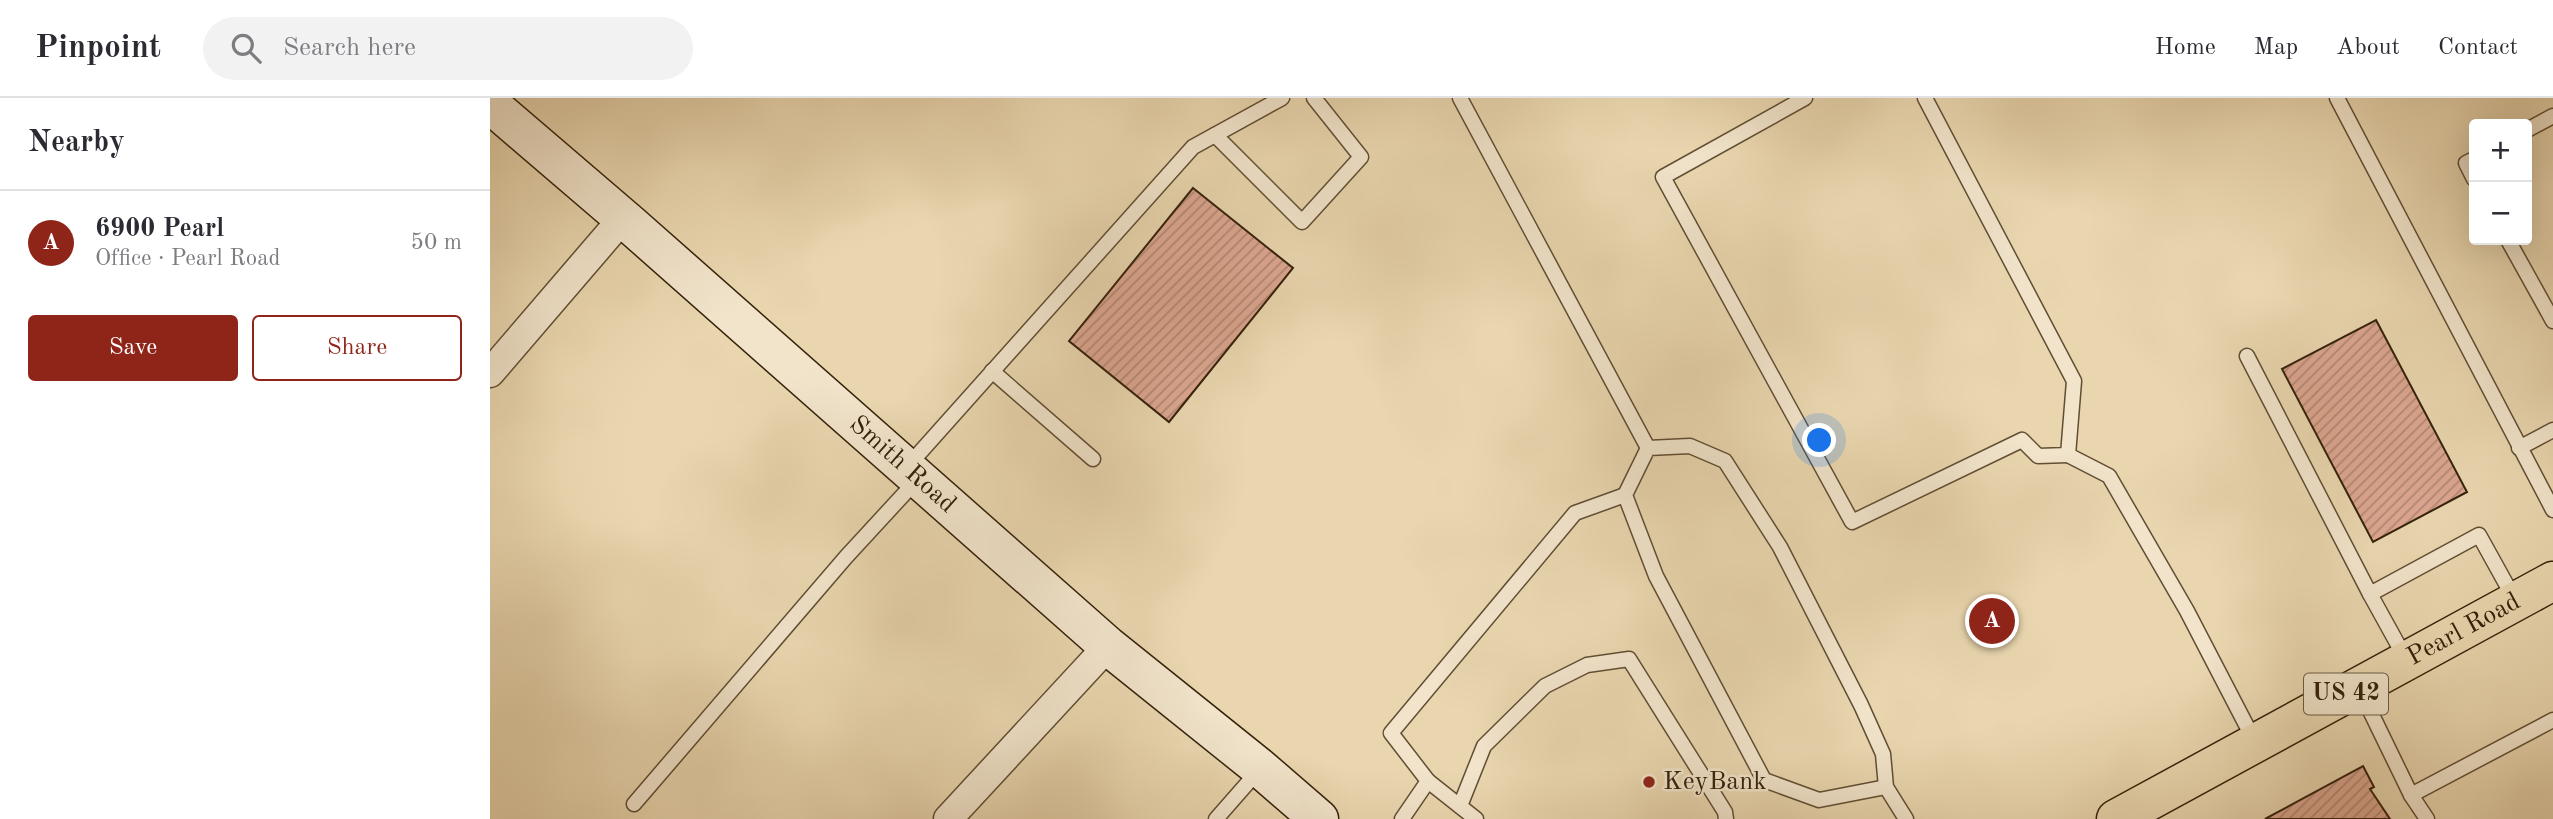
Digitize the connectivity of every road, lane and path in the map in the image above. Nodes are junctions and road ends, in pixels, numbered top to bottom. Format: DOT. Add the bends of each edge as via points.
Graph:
graph roads {
  1 [pos="1282,98"];
  2 [pos="1314,98"];
  3 [pos="1460,98"];
  4 [pos="1805,98"];
  5 [pos="1925,98"];
  6 [pos="2337,98"];
  7 [pos="490,104"];
  8 [pos="2553,116"];
  9 [pos="2532,127"];
  10 [pos="1214,135"];
  11 [pos="623,218"];
  12 [pos="2511,245"];
  13 [pos="2553,321"];
  14 [pos="2247,356"];
  15 [pos="992,371"];
  16 [pos="490,373"];
  17 [pos="2553,430"];
  18 [pos="1648,448"];
  19 [pos="2519,448"];
  20 [pos="2068,456"];
  21 [pos="1094,459"];
  22 [pos="912,473"];
  23 [pos="1625,495"];
  24 [pos="2553,510"];
  25 [pos="2553,580"];
  26 [pos="2370,594"];
  27 [pos="2516,601"];
  28 [pos="1108,646"];
  29 [pos="2407,661"];
  30 [pos="2359,687"];
  31 [pos="2553,720"];
  32 [pos="2256,743"];
  33 [pos="1260,768"];
  34 [pos="1428,781"];
  35 [pos="1886,787"];
  36 [pos="2411,794"];
  37 [pos="634,804"];
  38 [pos="1460,806"];
  39 [pos="948,819"];
  40 [pos="1216,819"];
  41 [pos="1319,819"];
  42 [pos="1402,819"];
  43 [pos="1476,819"];
  44 [pos="1726,819"];
  45 [pos="1906,819"];
  46 [pos="2116,819"];
  47 [pos="2427,819"];
  1 -- 10 [label="lane"];
  2 -- 10 [label="lane" via="1361,157 1302,222"];
  3 -- 18 [label="lane"];
  4 -- 20 [label="lane" via="1663,177 1852,522 2022,440 2038,456"];
  5 -- 20 [label="lane" via="2074,381"];
  6 -- 19 [label="lane"];
  7 -- 11 [label="main road, Smith Road"];
  8 -- 9 [label="lane"];
  10 -- 15 [label="lane" via="1193,147"];
  11 -- 16 [label="street"];
  11 -- 22 [label="main road, Smith Road"];
  12 -- 13 [label="lane"];
  14 -- 26 [label="lane"];
  15 -- 21 [label="lane"];
  15 -- 22 [label="lane"];
  17 -- 19 [label="lane"];
  18 -- 23 [label="lane"];
  18 -- 35 [label="lane" via="1690,446 1725,461 1780,547 1861,705 1883,754"];
  19 -- 24 [label="lane"];
  20 -- 32 [label="lane" via="2109,476"];
  22 -- 28 [label="main road, Smith Road"];
  22 -- 37 [label="lane"];
  23 -- 34 [label="lane" via="1575,513 1391,733"];
  23 -- 35 [label="lane" via="1656,576 1764,780 1819,800"];
  25 -- 27 [label="main road, Pearl Road / US 42"];
  26 -- 27 [label="lane" via="2479,535"];
  26 -- 29 [label="lane"];
  27 -- 29 [label="main road, Pearl Road / US 42"];
  28 -- 33 [label="main road, Smith Road"];
  28 -- 39 [label="street"];
  29 -- 30 [label="main road, Pearl Road / US 42"];
  30 -- 32 [label="main road, Pearl Road / US 42"];
  30 -- 36 [label="lane"];
  31 -- 36 [label="lane"];
  32 -- 46 [label="main road, Pearl Road / US 42"];
  33 -- 40 [label="lane"];
  33 -- 41 [label="main road, Smith Road"];
  34 -- 38 [label="lane"];
  34 -- 42 [label="lane"];
  35 -- 45 [label="lane"];
  36 -- 47 [label="lane"];
  38 -- 43 [label="lane"];
  38 -- 44 [label="lane" via="1485,746 1545,686 1587,666 1629,659"];
}
